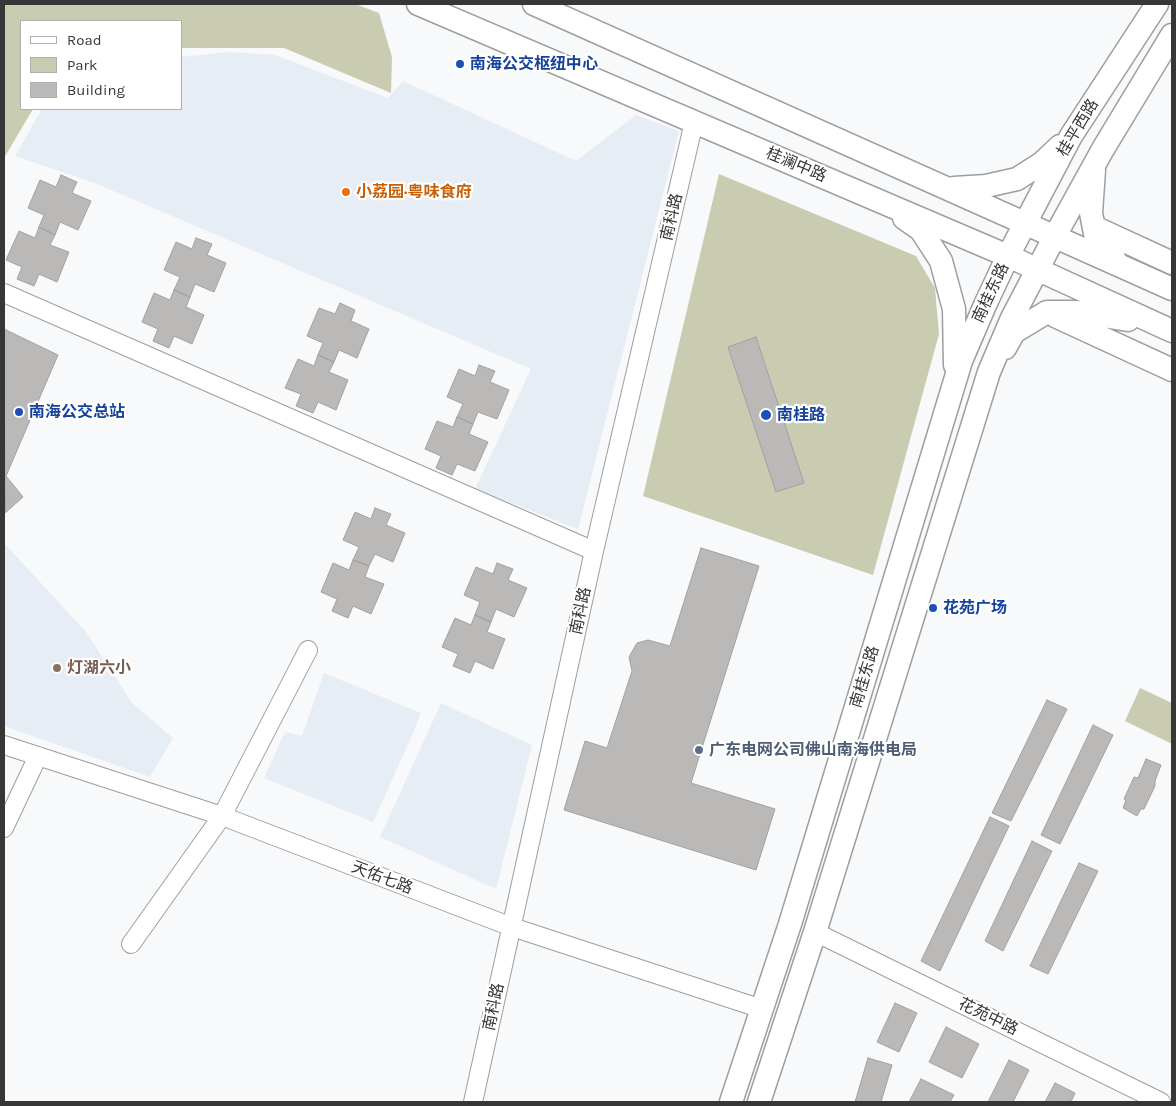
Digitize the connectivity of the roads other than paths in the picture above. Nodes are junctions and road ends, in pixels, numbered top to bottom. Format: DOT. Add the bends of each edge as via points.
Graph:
graph roads {
  1 [pos="418,4"];
  2 [pos="536,4"];
  3 [pos="1156,4"];
  4 [pos="1172,35"];
  5 [pos="694,122"];
  6 [pos="1074,131"];
  7 [pos="1094,164"];
  8 [pos="948,188"];
  9 [pos="883,202"];
  10 [pos="1026,223"];
  11 [pos="1094,227"];
  12 [pos="1054,236"];
  13 [pos="1008,256"];
  14 [pos="1172,263"];
  15 [pos="1123,267"];
  16 [pos="1037,269"];
  17 [pos="1172,289"];
  18 [pos="4,293"];
  19 [pos="1047,312"];
  20 [pos="1165,328"];
  21 [pos="1172,370"];
  22 [pos="955,381"];
  23 [pos="986,382"];
  24 [pos="594,551"];
  25 [pos="308,650"];
  26 [pos="4,745"];
  27 [pos="38,756"];
  28 [pos="222,816"];
  29 [pos="4,828"];
  30 [pos="512,927"];
  31 [pos="815,932"];
  32 [pos="131,944"];
  33 [pos="762,1009"];
  34 [pos="473,1102"];
  35 [pos="731,1102"];
  36 [pos="759,1102"];
  37 [pos="1161,1102"];
  1 -- 5 [label="main road, 桂澜中路"];
  2 -- 8 [label="main road"];
  3 -- 6 [label="main road, 桂平西路"];
  4 -- 7 [label="main road, 桂平西路"];
  5 -- 9 [label="main road, 桂澜中路"];
  5 -- 24 [label="street, 南科路"];
  6 -- 8 [label="main road" via="1042,163 1017,179 986,186"];
  6 -- 10 [label="main road, 桂平西路"];
  7 -- 11 [label="main road" via="1091,212"];
  7 -- 12 [label="main road, 桂平西路"];
  8 -- 10 [label="main road"];
  9 -- 13 [label="main road, 桂澜中路"];
  9 -- 22 [label="main road" via="921,230 941,261 954,309"];
  10 -- 12 [label="main road"];
  10 -- 13 [label="main road, 桂平西路"];
  11 -- 14 [label="main road"];
  11 -- 15 [label="main road" via="1097,244"];
  12 -- 15 [label="main road"];
  12 -- 16 [label="main road, 桂平西路"];
  13 -- 16 [label="main road, 桂澜中路"];
  13 -- 22 [label="main road, 南桂东路"];
  15 -- 17 [label="main road"];
  16 -- 20 [label="main road, 桂澜中路"];
  16 -- 23 [label="main road, 南桂东路" via="1012,318"];
  18 -- 24 [label="street"];
  19 -- 20 [label="main road" via="1078,312"];
  19 -- 21 [label="main road"];
  19 -- 23 [label="main road" via="1014,332"];
  22 -- 33 [label="main road, 南桂东路"];
  23 -- 31 [label="main road, 南桂东路"];
  24 -- 30 [label="street, 南科路"];
  25 -- 28 [label="street"];
  26 -- 27 [label="street, 天佑七路"];
  27 -- 28 [label="street, 天佑七路"];
  27 -- 29 [label="street"];
  28 -- 30 [label="street, 天佑七路"];
  28 -- 32 [label="street"];
  30 -- 33 [label="street, 天佑七路"];
  30 -- 34 [label="street, 南科路"];
  31 -- 36 [label="main road, 南桂东路"];
  31 -- 37 [label="street, 花苑中路"];
  33 -- 35 [label="main road, 南桂东路"];
}
